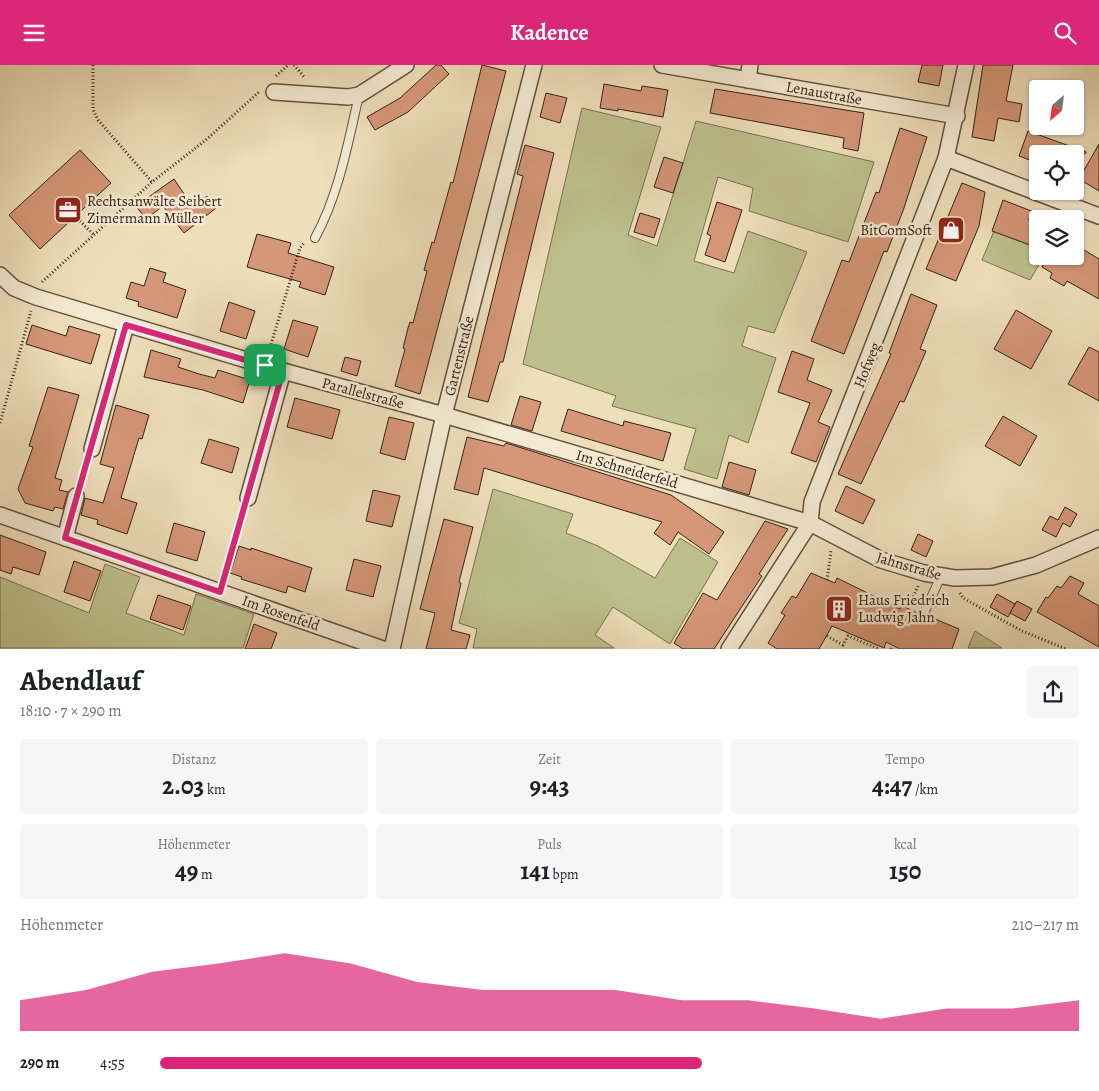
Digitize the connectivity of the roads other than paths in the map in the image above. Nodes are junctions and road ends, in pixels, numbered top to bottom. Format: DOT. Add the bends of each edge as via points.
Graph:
graph roads {
  1 [pos="406,65"];
  2 [pos="534,65"];
  3 [pos="662,65"];
  4 [pos="750,65"];
  5 [pos="966,65"];
  6 [pos="748,80"];
  7 [pos="274,92"];
  8 [pos="358,95"];
  9 [pos="957,116"];
  10 [pos="946,158"];
  11 [pos="1099,216"];
  12 [pos="315,238"];
  13 [pos="0,275"];
  14 [pos="126,325"];
  15 [pos="283,371"];
  16 [pos="444,415"];
  17 [pos="92,449"];
  18 [pos="76,497"];
  19 [pos="248,498"];
  20 [pos="0,515"];
  21 [pos="810,523"];
  22 [pos="65,538"];
  23 [pos="1099,538"];
  24 [pos="948,577"];
  25 [pos="925,611"];
  26 [pos="383,649"];
  27 [pos="392,649"];
  28 [pos="729,649"];
  1 -- 8 [label="street"];
  2 -- 16 [label="street, Gartenstraße"];
  3 -- 6 [label="street, Lenaustraße"];
  4 -- 6 [label="street"];
  5 -- 9 [label="street, Hofweg"];
  6 -- 9 [label="street, Lenaustraße"];
  7 -- 8 [label="street"];
  8 -- 12 [label="lane" via="345,157 326,218"];
  9 -- 10 [label="street, Hofweg"];
  10 -- 11 [label="street"];
  10 -- 21 [label="street, Hofweg" via="812,503"];
  13 -- 14 [label="street, Parallelstraße" via="24,293"];
  14 -- 15 [label="street, Parallelstraße"];
  14 -- 17 [label="street"];
  15 -- 16 [label="street, Parallelstraße"];
  15 -- 19 [label="street"];
  16 -- 21 [label="street, Im Schneiderfeld"];
  16 -- 27 [label="street, Gartenstraße"];
  18 -- 22 [label="street"];
  20 -- 22 [label="street, Im Rosenfeld"];
  21 -- 24 [label="street, Jahnstraße" via="881,560"];
  21 -- 28 [label="street, Hofweg"];
  22 -- 26 [label="street, Im Rosenfeld"];
  23 -- 24 [label="street, Jahnstraße" via="1028,567 992,577"];
  24 -- 25 [label="lane"];
}
